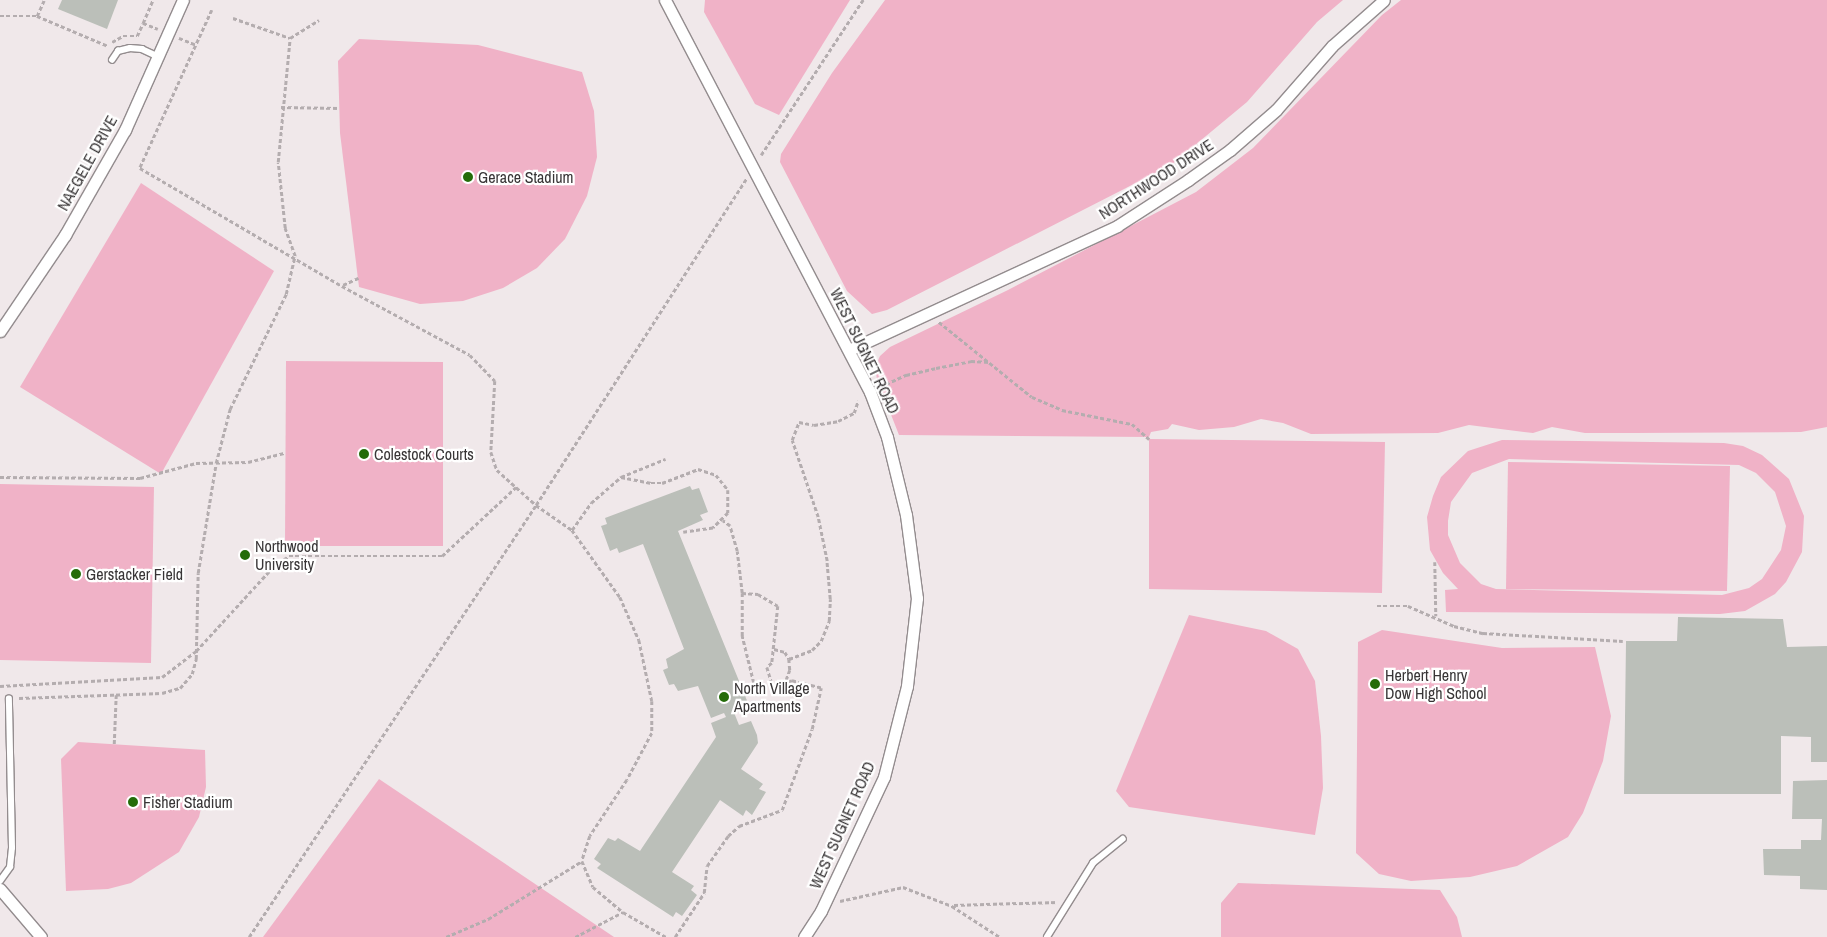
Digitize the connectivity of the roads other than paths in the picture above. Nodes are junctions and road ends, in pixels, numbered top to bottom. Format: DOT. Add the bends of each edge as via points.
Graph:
graph roads {
  1 [pos="183,0"];
  2 [pos="665,0"];
  3 [pos="1384,0"];
  4 [pos="159,57"];
  5 [pos="112,60"];
  6 [pos="0,331"];
  7 [pos="849,350"];
  8 [pos="9,698"];
  9 [pos="1123,839"];
  10 [pos="0,881"];
  11 [pos="0,889"];
  12 [pos="41,937"];
  13 [pos="804,937"];
  14 [pos="1047,937"];
  1 -- 4 [label="street, NAEGELE DRIVE"];
  2 -- 7 [label="street, WEST SUGNET ROAD"];
  3 -- 7 [label="street, NORTHWOOD DRIVE" via="1332,46 1276,110 1230,150 1188,180 1117,226"];
  4 -- 5 [label="lane" via="142,49 130,48 118,51"];
  4 -- 6 [label="street, NAEGELE DRIVE" via="124,130 65,235"];
  7 -- 13 [label="street, WEST SUGNET ROAD" via="887,437 906,515 917,598 907,686 884,777 820,911"];
  8 -- 10 [label="lane" via="12,848 10,868"];
  9 -- 14 [label="lane" via="1093,863"];
  11 -- 12 [label="street"];
}
